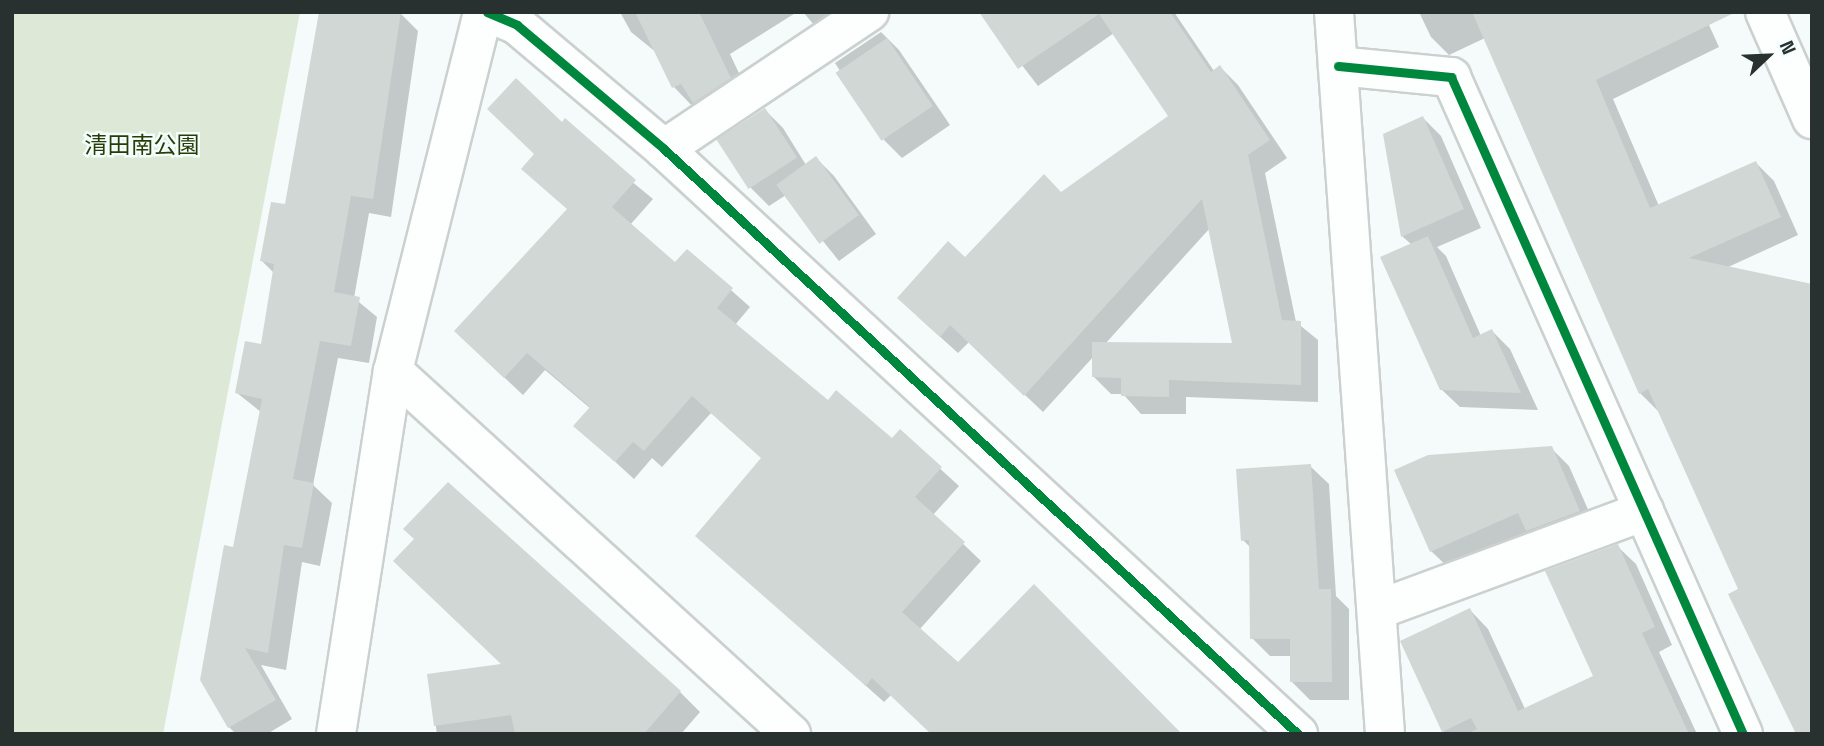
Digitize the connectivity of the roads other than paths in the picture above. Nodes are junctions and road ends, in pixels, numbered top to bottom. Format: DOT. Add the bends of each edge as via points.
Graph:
graph roads {
  1 [pos="485,12"];
  2 [pos="869,12"];
  3 [pos="1334,12"];
  4 [pos="1765,12"];
  5 [pos="1338,66"];
  6 [pos="1812,119"];
  7 [pos="664,149"];
  8 [pos="393,371"];
  9 [pos="1644,511"];
  10 [pos="1377,610"];
  11 [pos="337,734"];
  12 [pos="791,734"];
  13 [pos="1298,734"];
  14 [pos="1385,734"];
  15 [pos="1743,734"];
  1 -- 7 [label="street" via="517,25"];
  1 -- 8 [label="street"];
  2 -- 7 [label="street"];
  3 -- 5 [label="street"];
  4 -- 6 [label="street"];
  5 -- 9 [label="street" via="1451,77"];
  5 -- 10 [label="street"];
  7 -- 13 [label="street"];
  8 -- 11 [label="street"];
  8 -- 12 [label="street"];
  9 -- 10 [label="street"];
  9 -- 15 [label="street"];
  10 -- 14 [label="street"];
}
